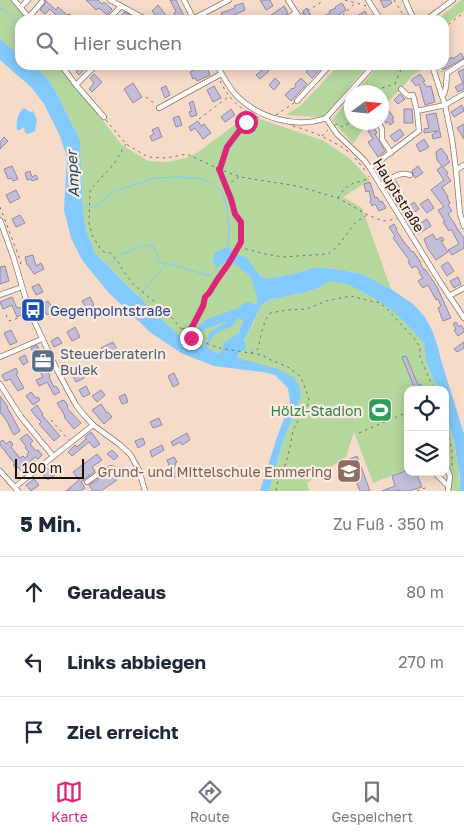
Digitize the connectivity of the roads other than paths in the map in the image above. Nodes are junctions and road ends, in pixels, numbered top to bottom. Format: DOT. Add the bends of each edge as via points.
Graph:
graph roads {
  1 [pos="14,0"];
  2 [pos="28,0"];
  3 [pos="110,0"];
  4 [pos="184,0"];
  5 [pos="229,0"];
  6 [pos="288,0"];
  7 [pos="368,0"];
  8 [pos="405,0"];
  9 [pos="453,0"];
  10 [pos="42,2"];
  11 [pos="121,6"];
  12 [pos="20,8"];
  13 [pos="27,15"];
  14 [pos="32,15"];
  15 [pos="113,15"];
  16 [pos="137,15"];
  17 [pos="192,15"];
  18 [pos="201,15"];
  19 [pos="297,15"];
  20 [pos="377,15"];
  21 [pos="412,15"];
  22 [pos="433,15"];
  23 [pos="464,62"];
  24 [pos="65,70"];
  25 [pos="91,70"];
  26 [pos="218,70"];
  27 [pos="325,70"];
  28 [pos="369,70"];
  29 [pos="434,70"];
  30 [pos="219,75"];
  31 [pos="76,85"];
  32 [pos="401,89"];
  33 [pos="442,94"];
  34 [pos="464,94"];
  35 [pos="297,101"];
  36 [pos="445,105"];
  37 [pos="159,108"];
  38 [pos="417,111"];
  39 [pos="104,117"];
  40 [pos="326,118"];
  41 [pos="382,130"];
  42 [pos="391,153"];
  43 [pos="464,165"];
  44 [pos="370,168"];
  45 [pos="456,170"];
  46 [pos="410,176"];
  47 [pos="381,186"];
  48 [pos="0,220"];
  49 [pos="464,223"];
  50 [pos="22,287"];
  51 [pos="464,288"];
  52 [pos="0,296"];
  53 [pos="449,296"];
  54 [pos="464,318"];
  55 [pos="42,340"];
  56 [pos="0,357"];
  57 [pos="0,384"];
  58 [pos="93,425"];
  59 [pos="53,456"];
  60 [pos="139,470"];
  61 [pos="0,471"];
  62 [pos="449,474"];
  63 [pos="438,476"];
  64 [pos="86,482"];
  65 [pos="17,489"];
  66 [pos="449,489"];
  67 [pos="145,491"];
  1 -- 12 [label="street"];
  2 -- 12 [label="street"];
  3 -- 11 [label="street"];
  4 -- 17 [label="street"];
  5 -- 18 [label="street"];
  6 -- 19 [label="street"];
  7 -- 20 [label="street"];
  8 -- 21 [label="street"];
  9 -- 22 [label="street"];
  10 -- 14 [label="street"];
  11 -- 15 [label="street"];
  11 -- 16 [label="street"];
  12 -- 13 [label="street"];
  23 -- 33 [label="street" via="447,73"];
  24 -- 31 [label="street"];
  25 -- 31 [label="street"];
  26 -- 30 [label="street"];
  27 -- 35 [label="street"];
  28 -- 40 [label="street"];
  29 -- 33 [label="street"];
  30 -- 37 [label="street"];
  30 -- 40 [label="street" via="232,94 273,117 305,123"];
  31 -- 39 [label="street"];
  32 -- 38 [label="street" via="408,96 413,95"];
  33 -- 36 [label="street"];
  34 -- 36 [label="street"];
  36 -- 38 [label="street"];
  36 -- 45 [label="street"];
  38 -- 42 [label="street" via="418,131"];
  40 -- 44 [label="street, Hauptstraße"];
  41 -- 42 [label="street" via="382,139"];
  42 -- 44 [label="street"];
  43 -- 45 [label="street"];
  44 -- 47 [label="street, Hauptstraße"];
  45 -- 49 [label="street"];
  46 -- 47 [label="street" via="401,174"];
  47 -- 53 [label="street, Hauptstraße"];
  48 -- 50 [label="street"];
  50 -- 52 [label="street"];
  50 -- 55 [label="street"];
  51 -- 53 [label="street"];
  53 -- 54 [label="street, Hauptstraße"];
  55 -- 56 [label="street"];
  55 -- 58 [label="street" via="76,405"];
  57 -- 59 [label="street" via="21,417"];
  58 -- 59 [label="street"];
  58 -- 60 [label="street" via="130,454"];
  59 -- 65 [label="street"];
  60 -- 64 [label="street" via="126,476 112,468"];
  60 -- 67 [label="street"];
  61 -- 65 [label="street"];
  62 -- 66 [label="street"];
  63 -- 66 [label="street"];
}
